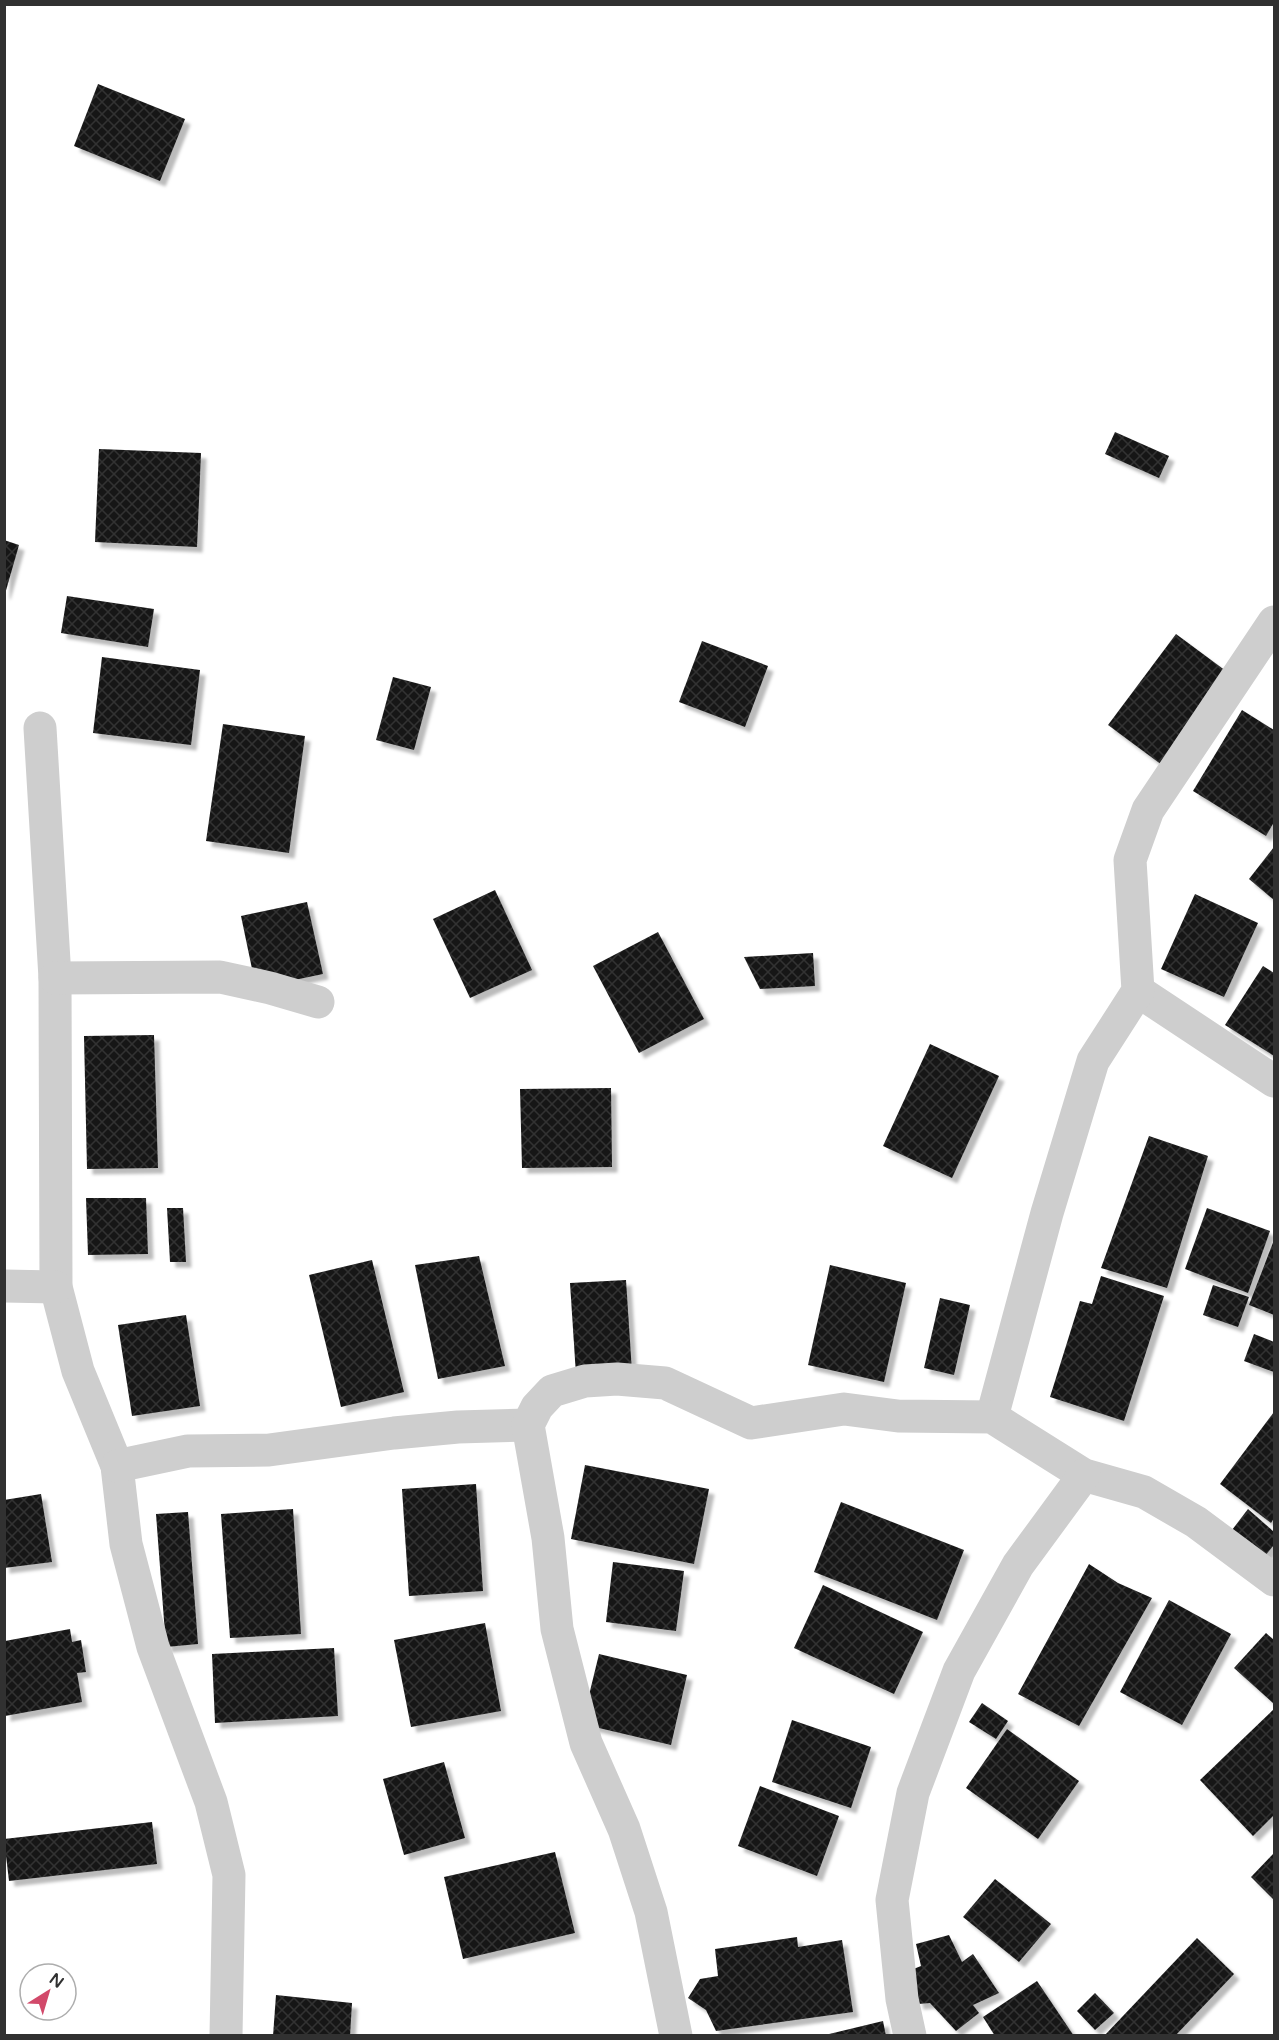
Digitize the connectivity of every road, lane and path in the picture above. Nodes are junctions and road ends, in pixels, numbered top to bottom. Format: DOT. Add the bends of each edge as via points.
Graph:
graph roads {
  1 [pos="1275,622"];
  2 [pos="40,728"];
  3 [pos="55,978"];
  4 [pos="1138,991"];
  5 [pos="318,1002"];
  6 [pos="1275,1081"];
  7 [pos="4,1286"];
  8 [pos="56,1287"];
  9 [pos="992,1416"];
  10 [pos="528,1425"];
  11 [pos="117,1466"];
  12 [pos="1084,1475"];
  13 [pos="1275,1580"];
  14 [pos="226,2036"];
  15 [pos="676,2036"];
  16 [pos="910,2036"];
  1 -- 4 [label="street" via="1148,810 1135,841 1130,861"];
  2 -- 3 [label="street"];
  3 -- 5 [label="street" via="220,977"];
  3 -- 8 [label="street"];
  4 -- 6 [label="street"];
  4 -- 9 [label="street" via="1093,1061"];
  7 -- 8 [label="street"];
  8 -- 11 [label="street" via="78,1371"];
  9 -- 10 [label="street" via="898,1416 844,1409 751,1423 665,1383 617,1379 585,1381 552,1391 537,1407"];
  9 -- 12 [label="street"];
  10 -- 11 [label="street" via="394,1433 269,1450 188,1451"];
  10 -- 15 [label="street" via="548,1538 557,1629 586,1743 624,1829 651,1912"];
  11 -- 14 [label="street" via="126,1544 153,1647 211,1802 229,1875"];
  12 -- 13 [label="street" via="1144,1491 1196,1522"];
  12 -- 16 [label="street" via="1018,1565 959,1671 914,1793 892,1900 902,1999"];
}
